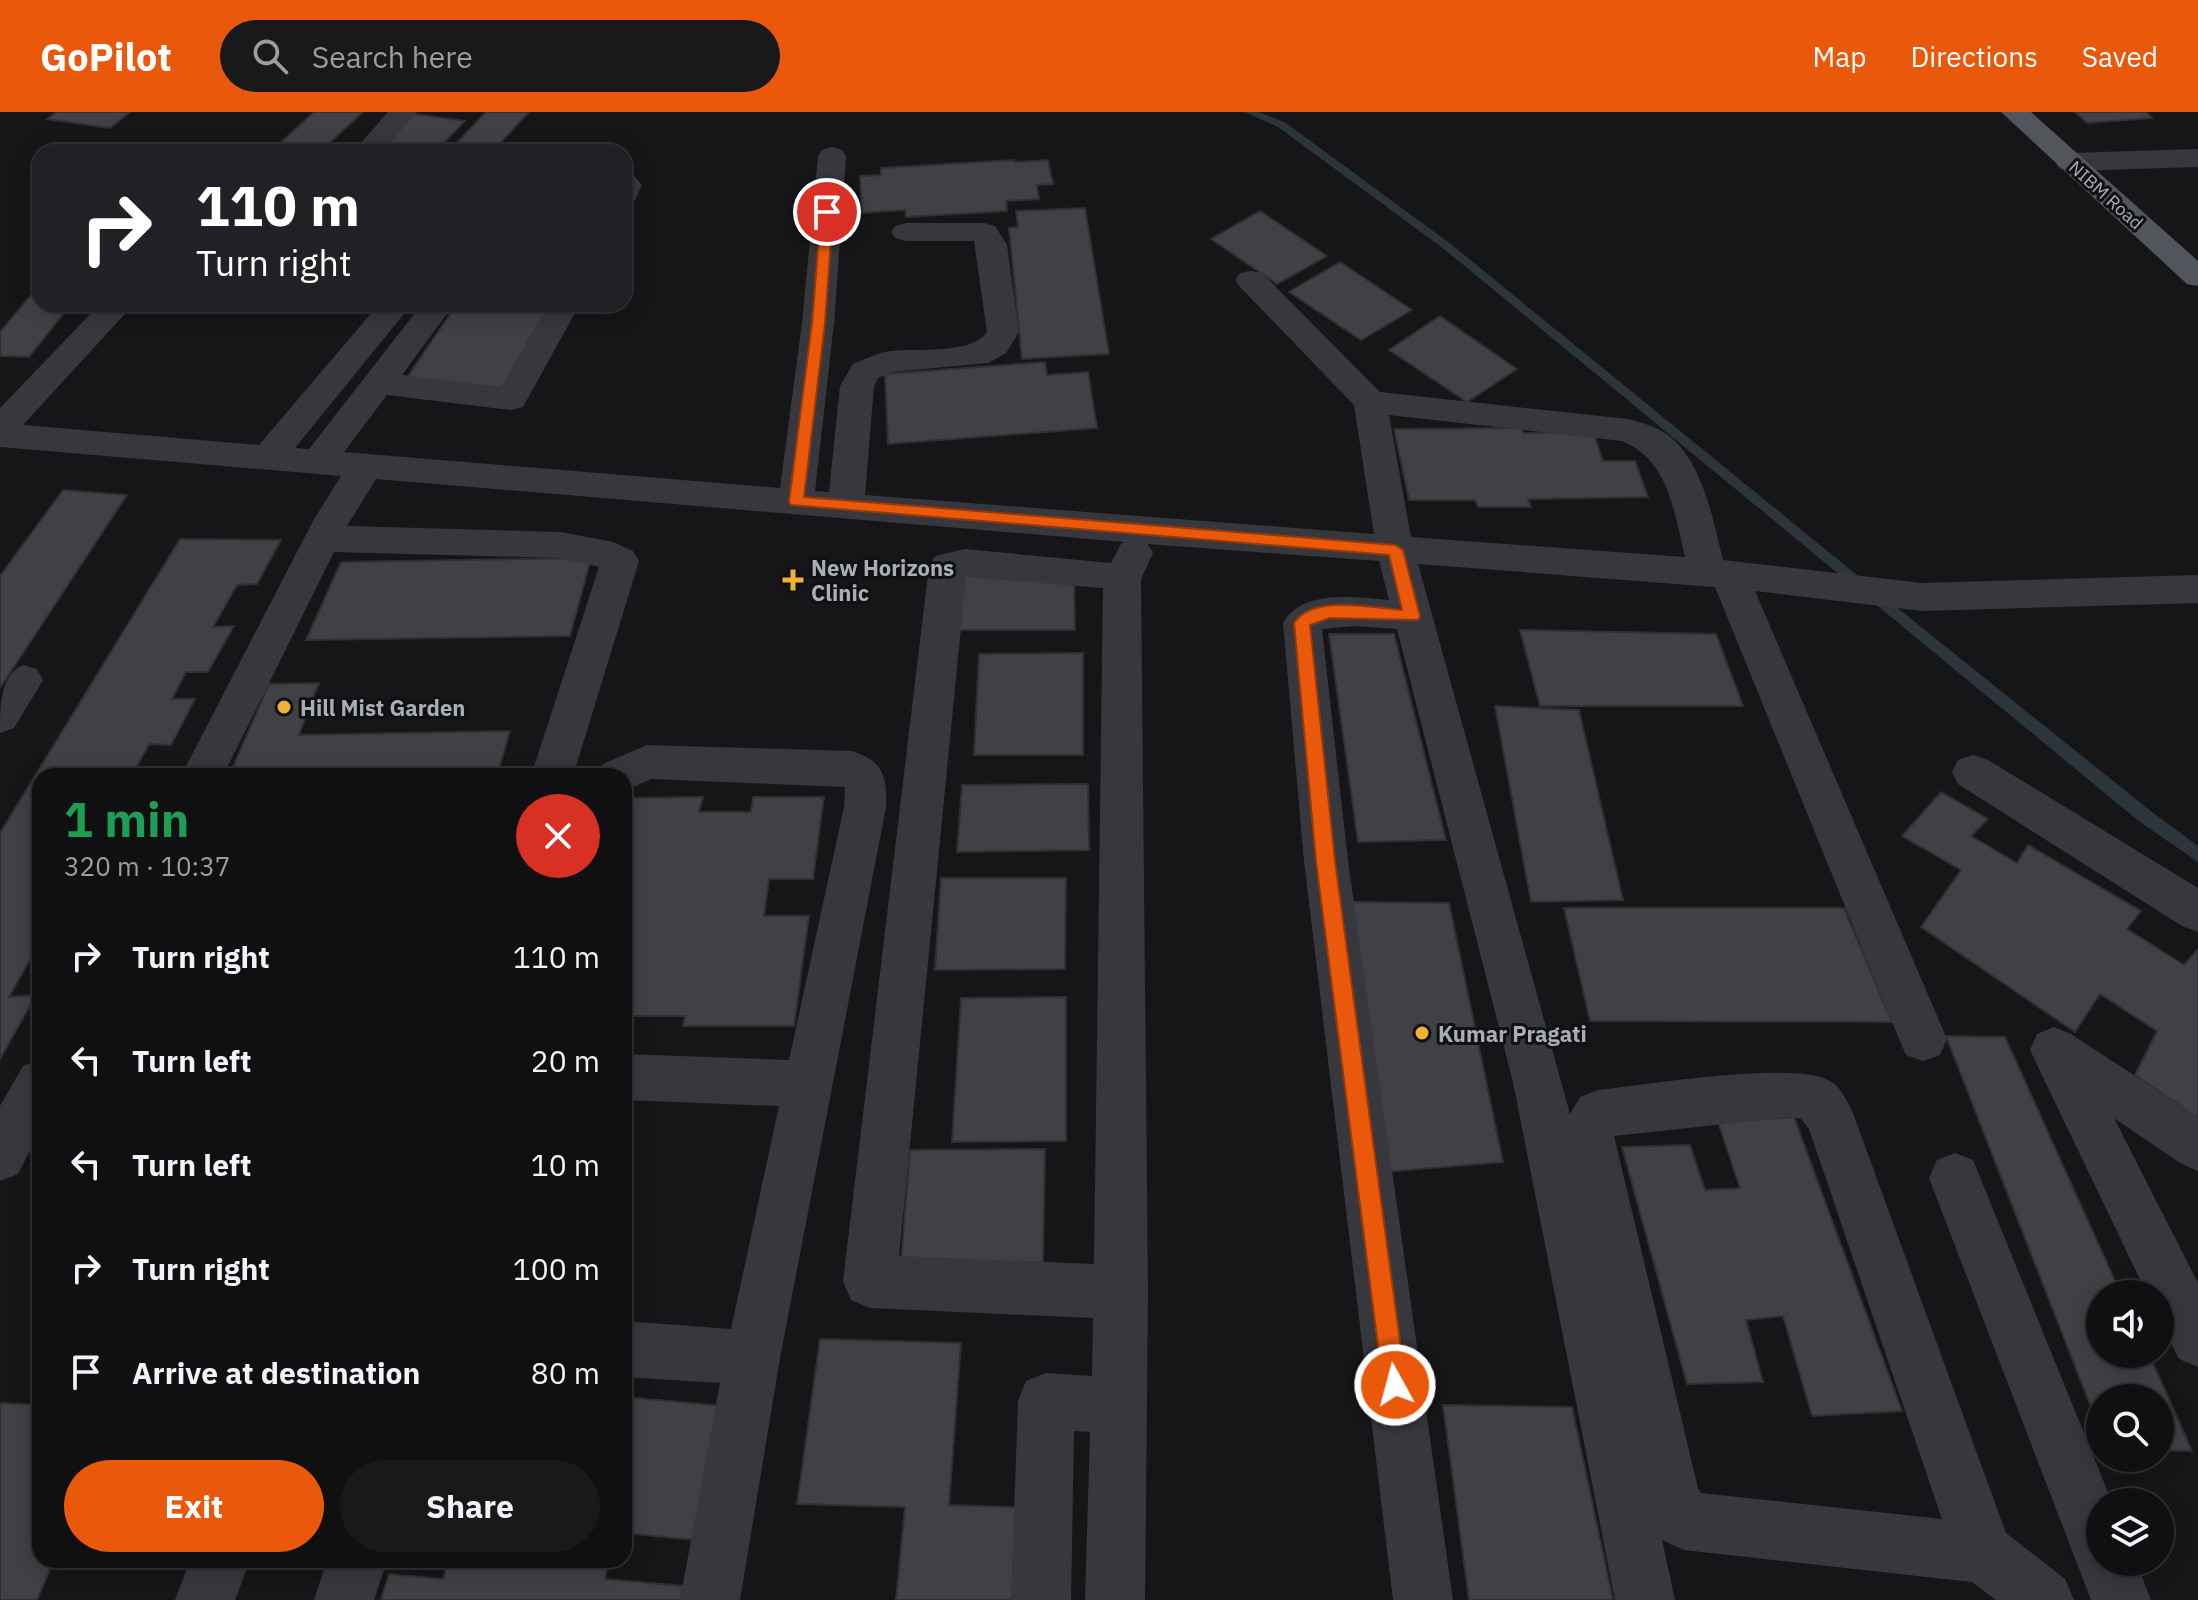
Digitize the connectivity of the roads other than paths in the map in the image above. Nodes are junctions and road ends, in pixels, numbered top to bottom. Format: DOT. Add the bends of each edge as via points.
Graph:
graph roads {
  1 [pos="403,112"];
  2 [pos="2015,112"];
  3 [pos="374,144"];
  4 [pos="832,156"];
  5 [pos="2198,158"];
  6 [pos="2069,162"];
  7 [pos="906,232"];
  8 [pos="2198,277"];
  9 [pos="1251,280"];
  10 [pos="111,312"];
  11 [pos="389,312"];
  12 [pos="432,312"];
  13 [pos="560,312"];
  14 [pos="380,383"];
  15 [pos="1370,402"];
  16 [pos="0,432"];
  17 [pos="267,458"];
  18 [pos="318,462"];
  19 [pos="365,467"];
  20 [pos="796,502"];
  21 [pos="846,506"];
  22 [pos="1144,531"];
  23 [pos="322,539"];
  24 [pos="1395,550"];
  25 [pos="1718,573"];
  26 [pos="1122,579"];
  27 [pos="2198,589"];
  28 [pos="1412,616"];
  29 [pos="23,680"];
  30 [pos="0,717"];
  31 [pos="206,768"];
  32 [pos="555,768"];
  33 [pos="632,769"];
  34 [pos="1973,772"];
  35 [pos="2198,912"];
  36 [pos="1923,1039"];
  37 [pos="632,1077"];
  38 [pos="810,1084"];
  39 [pos="32,1102"];
  40 [pos="18,1138"];
  41 [pos="2198,1146"];
  42 [pos="1955,1178"];
  43 [pos="1121,1292"];
  44 [pos="2198,1340"];
  45 [pos="632,1350"];
  46 [pos="752,1358"];
  47 [pos="1119,1406"];
  48 [pos="2086,1511"];
  49 [pos="1984,1553"];
  50 [pos="217,1568"];
  51 [pos="354,1568"];
  52 [pos="2112,1576"];
  53 [pos="205,1600"];
  54 [pos="344,1600"];
  55 [pos="710,1600"];
  56 [pos="1041,1600"];
  57 [pos="1115,1600"];
  58 [pos="1423,1600"];
  59 [pos="1645,1600"];
  60 [pos="2044,1600"];
  61 [pos="2121,1600"];
  1 -- 3 [label="street"];
  2 -- 6 [label="main road, NIBM Road"];
  4 -- 20 [label="street"];
  5 -- 6 [label="street"];
  6 -- 8 [label="main road, NIBM Road"];
  7 -- 21 [label="street" via="984,232 992,245 1003,332 994,346 976,356 887,362 865,371 857,386"];
  9 -- 15 [label="street"];
  10 -- 16 [label="street"];
  11 -- 17 [label="street"];
  12 -- 14 [label="street"];
  13 -- 14 [label="street" via="511,399"];
  14 -- 18 [label="street"];
  15 -- 24 [label="street"];
  15 -- 25 [label="street" via="1628,430 1657,443 1674,465"];
  16 -- 17 [label="street"];
  17 -- 18 [label="street"];
  18 -- 19 [label="street"];
  19 -- 20 [label="street"];
  19 -- 23 [label="street"];
  20 -- 21 [label="street"];
  21 -- 22 [label="street"];
  22 -- 24 [label="street"];
  22 -- 26 [label="street"];
  23 -- 31 [label="street"];
  23 -- 32 [label="street" via="561,545 600,551 620,561"];
  24 -- 25 [label="street"];
  24 -- 28 [label="street"];
  25 -- 27 [label="street" via="1922,597"];
  25 -- 36 [label="street"];
  26 -- 43 [label="street"];
  26 -- 43 [label="street" via="1080,571 948,566 870,1281"];
  28 -- 58 [label="street" via="1330,612 1302,623 1326,861"];
  28 -- 59 [label="street" via="1538,1082"];
  29 -- 30 [label="street"];
  33 -- 38 [label="street" via="647,762 852,768 866,781"];
  34 -- 35 [label="street"];
  37 -- 38 [label="street"];
  38 -- 46 [label="street"];
  39 -- 40 [label="street"];
  41 -- 44 [label="street" via="2054,1050"];
  42 -- 48 [label="street"];
  43 -- 47 [label="street"];
  45 -- 46 [label="street"];
  46 -- 55 [label="street"];
  47 -- 56 [label="street" via="1046,1401"];
  47 -- 57 [label="street"];
  49 -- 49 [label="street" via="1684,1521 1671,1496 1593,1155 1588,1130 1598,1114 1790,1094 1815,1098 1829,1116"];
  49 -- 60 [label="street"];
  50 -- 53 [label="street"];
  51 -- 54 [label="street"];
  52 -- 61 [label="street"];
}
